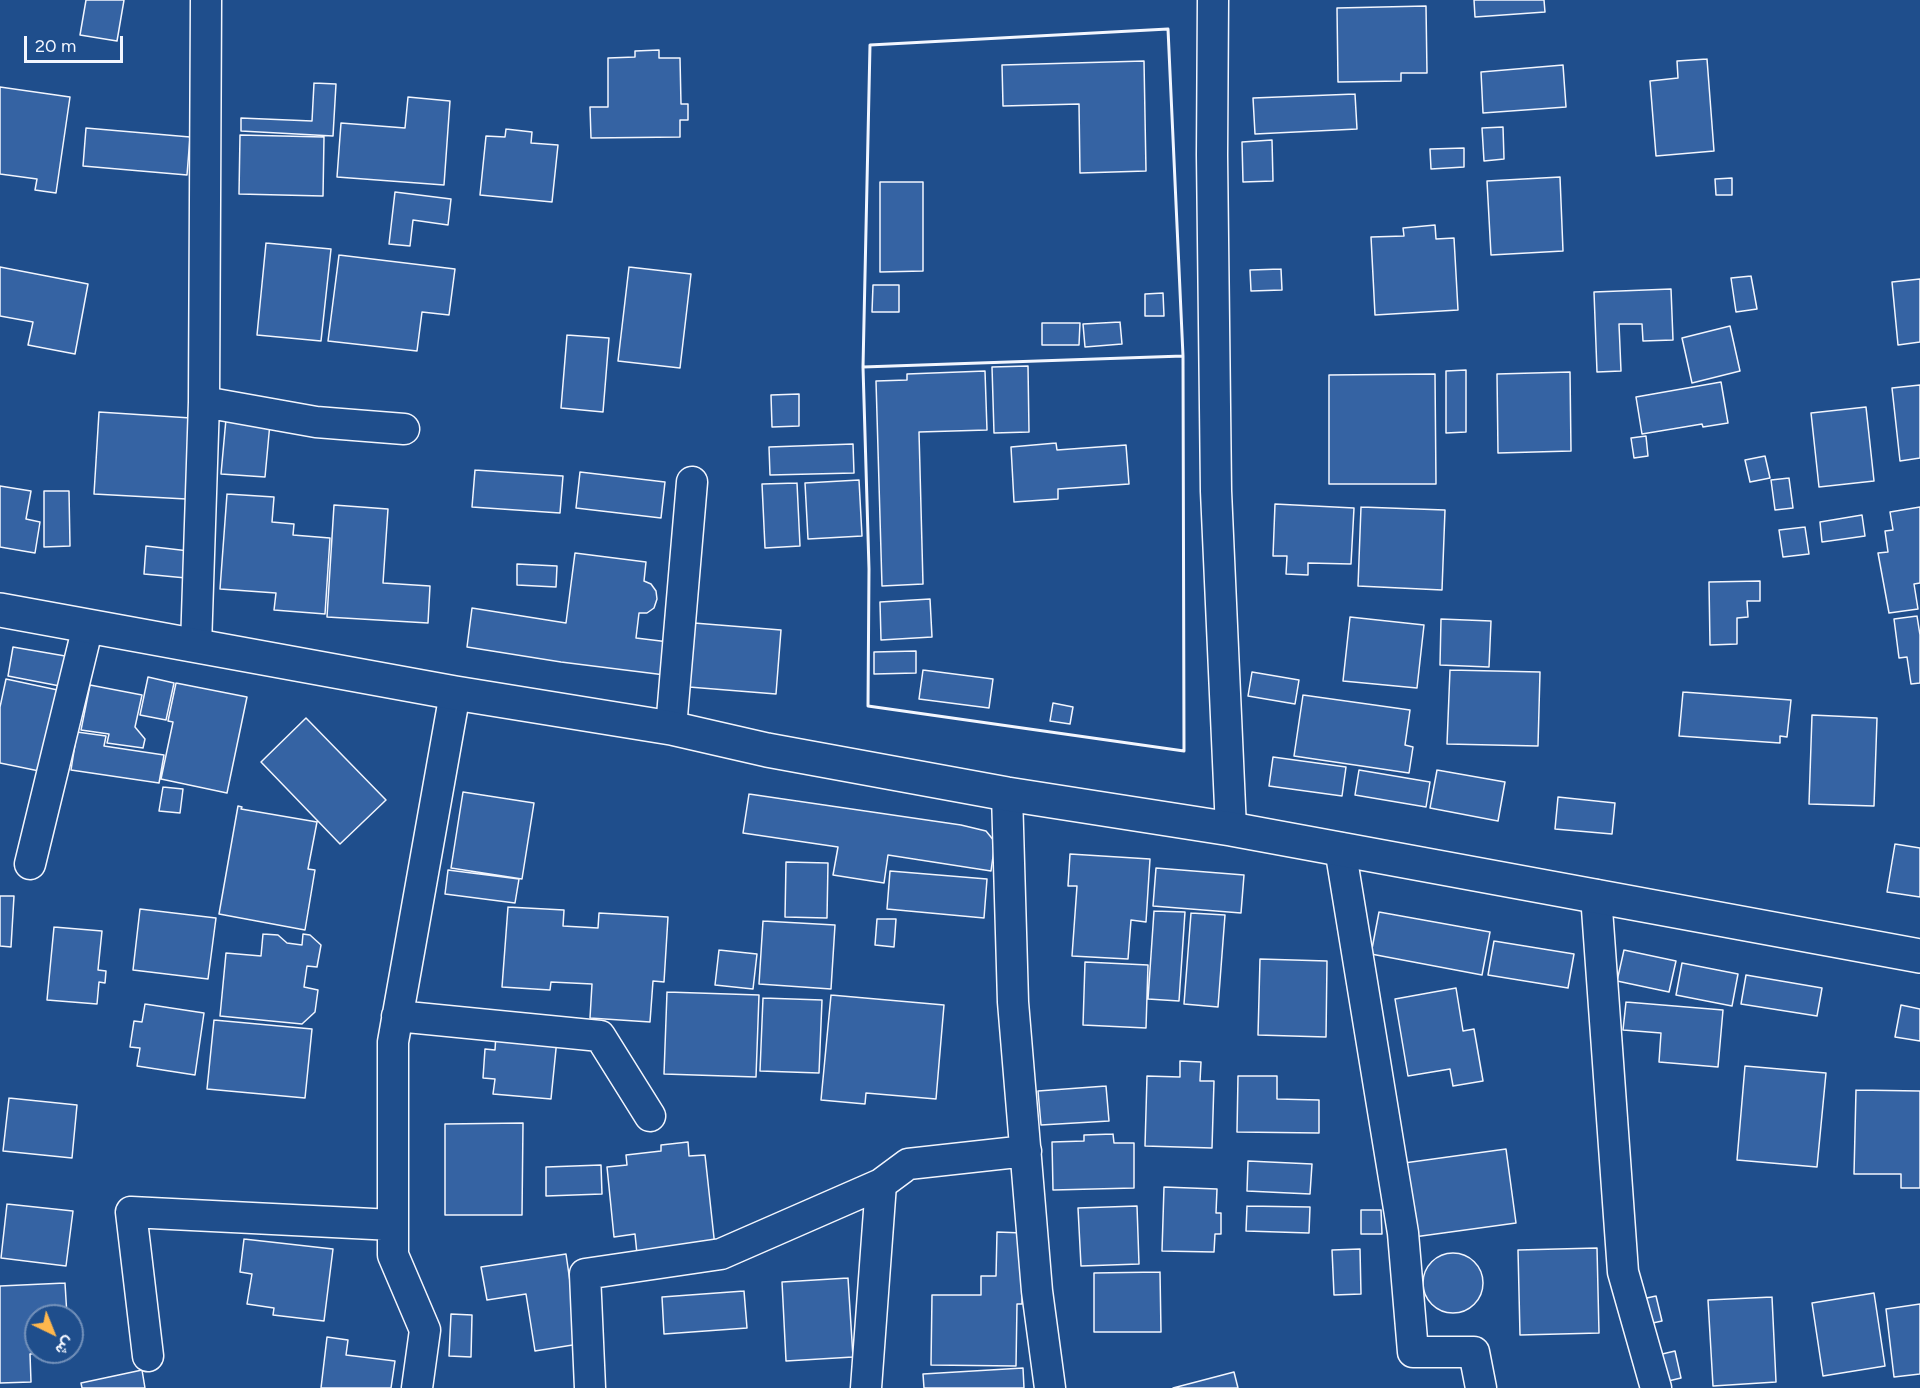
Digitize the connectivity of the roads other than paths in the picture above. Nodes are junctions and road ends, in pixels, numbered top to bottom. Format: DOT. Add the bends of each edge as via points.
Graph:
graph roads {
  1 [pos="206,0"];
  2 [pos="1213,0"];
  3 [pos="204,402"];
  4 [pos="404,429"];
  5 [pos="692,482"];
  6 [pos="0,610"];
  7 [pos="88,626"];
  8 [pos="196,646"];
  9 [pos="455,693"];
  10 [pos="671,728"];
  11 [pos="1007,794"];
  12 [pos="1232,829"];
  13 [pos="1340,848"];
  14 [pos="30,864"];
  15 [pos="1596,895"];
  16 [pos="1920,956"];
  17 [pos="397,1016"];
  18 [pos="650,1116"];
  19 [pos="1026,1151"];
  20 [pos="881,1184"];
  21 [pos="393,1225"];
  22 [pos="148,1356"];
  23 [pos="417,1388"];
  24 [pos="590,1388"];
  25 [pos="866,1388"];
  26 [pos="1050,1388"];
  27 [pos="1481,1388"];
  28 [pos="1656,1388"];
  1 -- 3 [label="street"];
  2 -- 12 [label="street" via="1216,491"];
  3 -- 4 [label="street" via="316,422"];
  3 -- 8 [label="street"];
  5 -- 10 [label="street"];
  6 -- 7 [label="highway"];
  7 -- 8 [label="highway"];
  7 -- 14 [label="street"];
  8 -- 9 [label="highway"];
  9 -- 10 [label="highway"];
  9 -- 17 [label="street"];
  10 -- 11 [label="highway" via="767,750"];
  11 -- 12 [label="highway"];
  11 -- 19 [label="street" via="1013,1002"];
  12 -- 13 [label="highway"];
  13 -- 15 [label="highway"];
  13 -- 27 [label="street" via="1403,1233 1413,1352 1474,1352"];
  15 -- 16 [label="highway"];
  15 -- 28 [label="street" via="1623,1272"];
  17 -- 18 [label="street" via="600,1035"];
  17 -- 21 [label="street" via="393,1042"];
  19 -- 20 [label="street" via="908,1164"];
  19 -- 26 [label="street" via="1037,1291"];
  20 -- 24 [label="street" via="721,1254 585,1274"];
  20 -- 25 [label="street"];
  21 -- 22 [label="street" via="131,1212"];
  21 -- 23 [label="street" via="393,1255 425,1330"];
}
